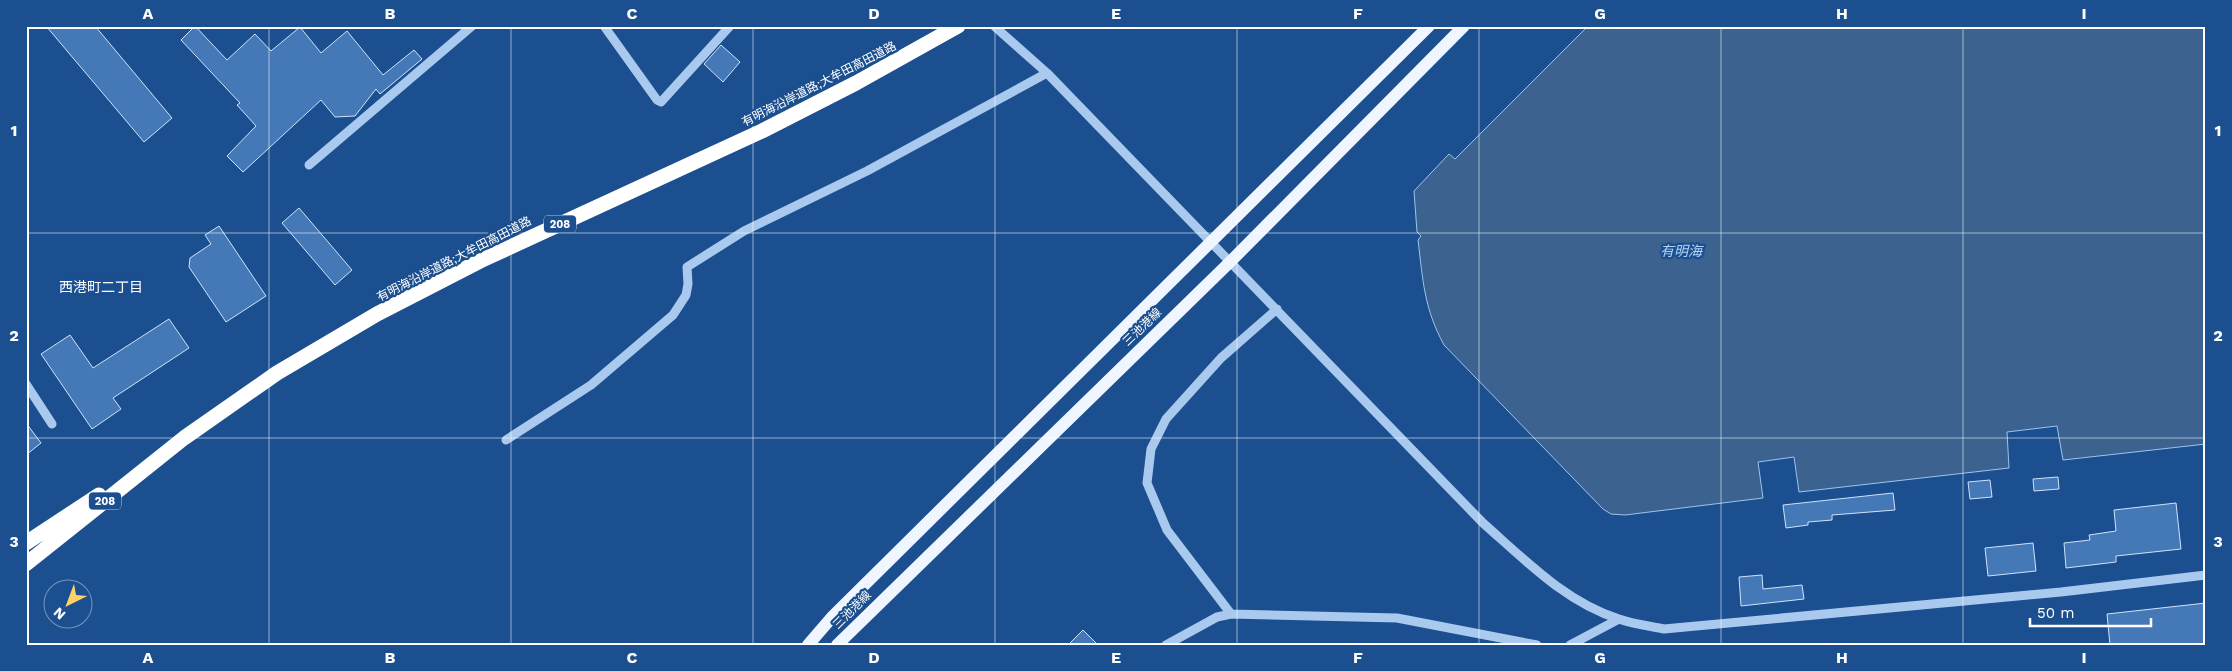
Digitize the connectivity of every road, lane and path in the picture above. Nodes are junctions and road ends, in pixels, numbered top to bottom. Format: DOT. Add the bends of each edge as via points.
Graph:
graph roads {
  1 [pos="472,26"];
  2 [pos="604,26"];
  3 [pos="730,26"];
  4 [pos="994,26"];
  5 [pos="1429,26"];
  6 [pos="1464,26"];
  7 [pos="953,29"];
  8 [pos="1047,73"];
  9 [pos="309,165"];
  10 [pos="1212,243"];
  11 [pos="1230,262"];
  12 [pos="1277,309"];
  13 [pos="26,384"];
  14 [pos="52,424"];
  15 [pos="184,438"];
  16 [pos="506,440"];
  17 [pos="26,543"];
  18 [pos="26,564"];
  19 [pos="2206,575"];
  20 [pos="1231,614"];
  21 [pos="1619,619"];
  22 [pos="808,645"];
  23 [pos="837,645"];
  24 [pos="1166,645"];
  25 [pos="1537,645"];
  26 [pos="1570,645"];
  1 -- 9 [label="street"];
  2 -- 3 [label="street" via="661,102"];
  4 -- 8 [label="street"];
  5 -- 10 [label="main road, 三池港線"];
  6 -- 11 [label="main road, 三池港線"];
  7 -- 15 [label="highway, 有明海沿岸道路;大牟田高田道路 / 208" via="762,131 480,260 377,314 277,373"];
  8 -- 10 [label="street"];
  8 -- 16 [label="street" via="867,171 744,231 687,267 686,295 673,316 591,385"];
  10 -- 11 [label="street"];
  10 -- 22 [label="main road, 三池港線" via="833,616"];
  11 -- 12 [label="street"];
  11 -- 23 [label="main road, 三池港線"];
  12 -- 20 [label="street" via="1220,358 1166,419 1151,450 1147,483 1167,530"];
  12 -- 21 [label="street" via="1483,523 1549,581 1586,604"];
  13 -- 14 [label="street"];
  15 -- 17 [label="highway, 208"];
  15 -- 18 [label="highway, 有明海沿岸道路;大牟田高田道路 / 208"];
  19 -- 21 [label="street" via="2061,592 1664,629"];
  20 -- 24 [label="street" via="1217,617"];
  20 -- 25 [label="street" via="1397,618"];
  21 -- 26 [label="street"];
}
